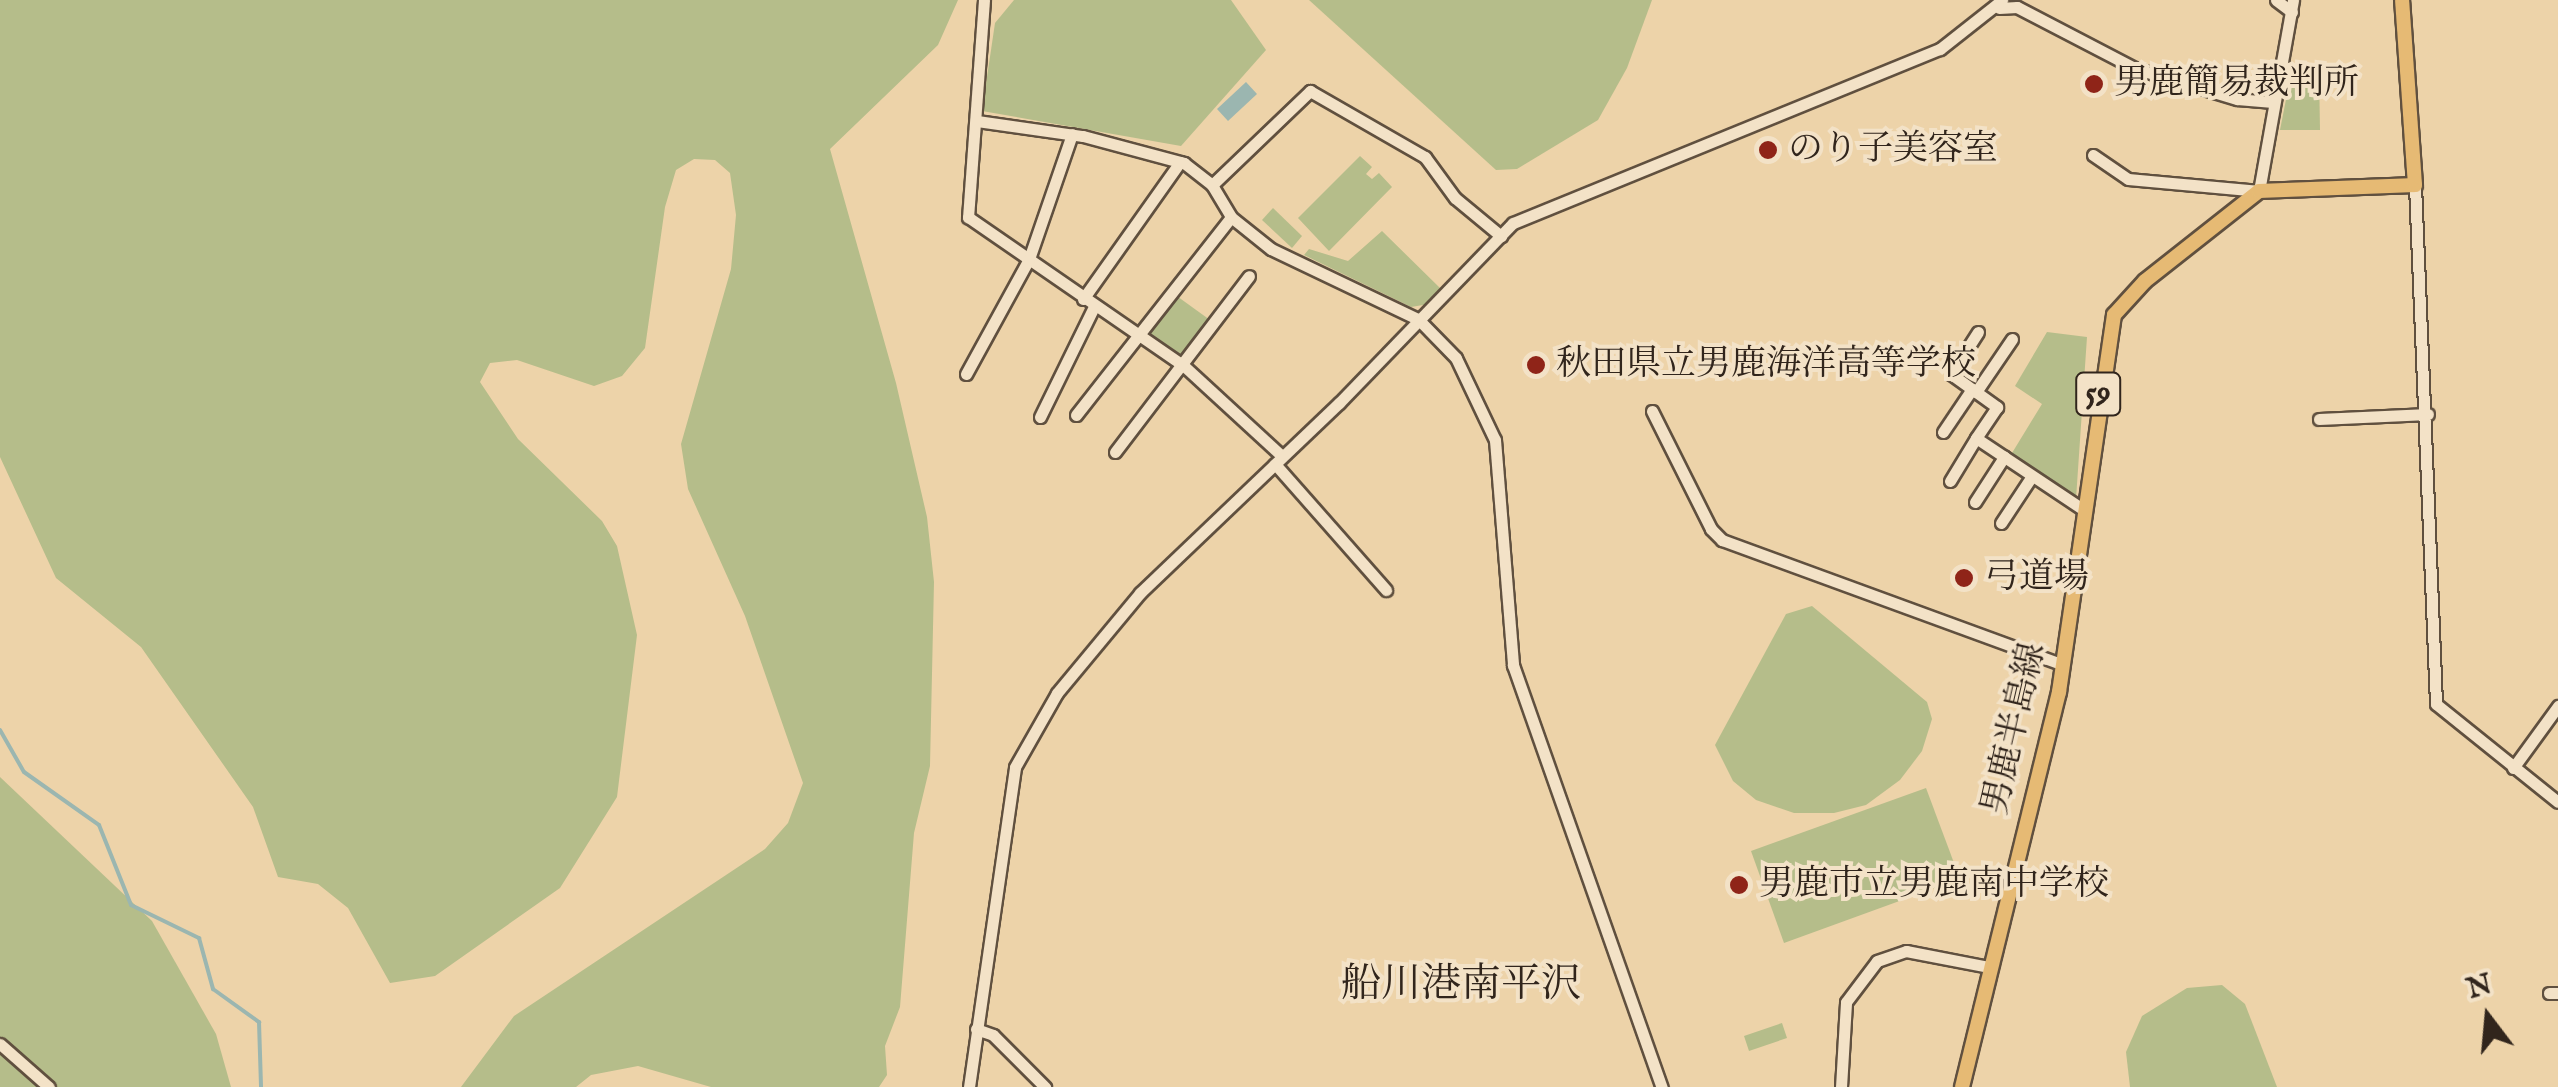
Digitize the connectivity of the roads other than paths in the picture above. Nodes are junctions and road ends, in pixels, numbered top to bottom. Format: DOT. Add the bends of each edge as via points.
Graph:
graph roads {
  1 [pos="984,0"];
  2 [pos="2276,0"];
  3 [pos="2402,0"];
  4 [pos="2001,4"];
  5 [pos="2293,6"];
  6 [pos="2273,102"];
  7 [pos="977,121"];
  8 [pos="1072,134"];
  9 [pos="2094,155"];
  10 [pos="1180,162"];
  11 [pos="1212,184"];
  12 [pos="2415,186"];
  13 [pos="2259,192"];
  14 [pos="1231,216"];
  15 [pos="1501,236"];
  16 [pos="1028,259"];
  17 [pos="1249,276"];
  18 [pos="1088,303"];
  19 [pos="1418,320"];
  20 [pos="1978,332"];
  21 [pos="1136,336"];
  22 [pos="2012,340"];
  23 [pos="1184,366"];
  24 [pos="966,374"];
  25 [pos="1974,390"];
  26 [pos="1652,412"];
  27 [pos="2428,414"];
  28 [pos="1076,415"];
  29 [pos="1040,418"];
  30 [pos="2318,420"];
  31 [pos="1942,432"];
  32 [pos="1976,438"];
  33 [pos="1115,452"];
  34 [pos="2004,457"];
  35 [pos="1279,460"];
  36 [pos="2032,476"];
  37 [pos="1950,482"];
  38 [pos="1975,502"];
  39 [pos="2084,510"];
  40 [pos="2000,523"];
  41 [pos="1386,590"];
  42 [pos="2063,664"];
  43 [pos="2558,706"];
  44 [pos="2513,768"];
  45 [pos="2558,802"];
  46 [pos="1989,967"];
  47 [pos="976,1028"];
  48 [pos="0,1044"];
  49 [pos="49,1087"];
  50 [pos="969,1087"];
  51 [pos="1044,1087"];
  52 [pos="1662,1087"];
  53 [pos="1841,1087"];
  54 [pos="1962,1087"];
  1 -- 7 [label="street"];
  2 -- 5 [label="street"];
  3 -- 12 [label="main road"];
  4 -- 6 [label="street" via="2171,81"];
  4 -- 15 [label="street" via="1940,49 1586,190 1513,223"];
  5 -- 6 [label="street"];
  6 -- 13 [label="street"];
  7 -- 8 [label="street"];
  7 -- 16 [label="street" via="968,217"];
  8 -- 10 [label="street"];
  8 -- 16 [label="street"];
  9 -- 13 [label="street" via="2128,179"];
  10 -- 11 [label="street"];
  10 -- 18 [label="street"];
  11 -- 14 [label="street"];
  11 -- 15 [label="street" via="1310,91 1425,157 1455,198"];
  12 -- 13 [label="main road"];
  12 -- 27 [label="street"];
  13 -- 39 [label="main road, 男鹿半島線 / 59" via="2145,281 2114,314"];
  14 -- 19 [label="street" via="1271,250"];
  14 -- 21 [label="street"];
  15 -- 19 [label="street"];
  16 -- 18 [label="street"];
  16 -- 24 [label="street"];
  17 -- 23 [label="street"];
  18 -- 21 [label="street"];
  18 -- 29 [label="street"];
  19 -- 35 [label="street"];
  19 -- 52 [label="street" via="1456,358 1495,440 1513,665"];
  20 -- 25 [label="street" via="1951,374"];
  21 -- 23 [label="street"];
  21 -- 28 [label="street"];
  22 -- 25 [label="street"];
  23 -- 33 [label="street"];
  23 -- 35 [label="street"];
  25 -- 31 [label="street"];
  25 -- 32 [label="street" via="1997,406"];
  26 -- 42 [label="street" via="1722,540"];
  27 -- 30 [label="street"];
  27 -- 44 [label="street" via="2436,704"];
  32 -- 34 [label="street"];
  32 -- 37 [label="street"];
  34 -- 36 [label="street"];
  34 -- 38 [label="street"];
  35 -- 41 [label="street"];
  35 -- 47 [label="street" via="1128,607 1057,693 1021,755 1004,814"];
  36 -- 39 [label="street"];
  36 -- 40 [label="street"];
  39 -- 42 [label="main road, 男鹿半島線 / 59"];
  42 -- 46 [label="main road, 男鹿半島線 / 59"];
  43 -- 44 [label="street"];
  44 -- 45 [label="street"];
  46 -- 53 [label="street" via="1906,951 1877,961 1846,1002"];
  46 -- 54 [label="main road, 男鹿半島線 / 59"];
  47 -- 50 [label="street"];
  47 -- 51 [label="street" via="993,1035"];
  48 -- 49 [label="street"];
}
